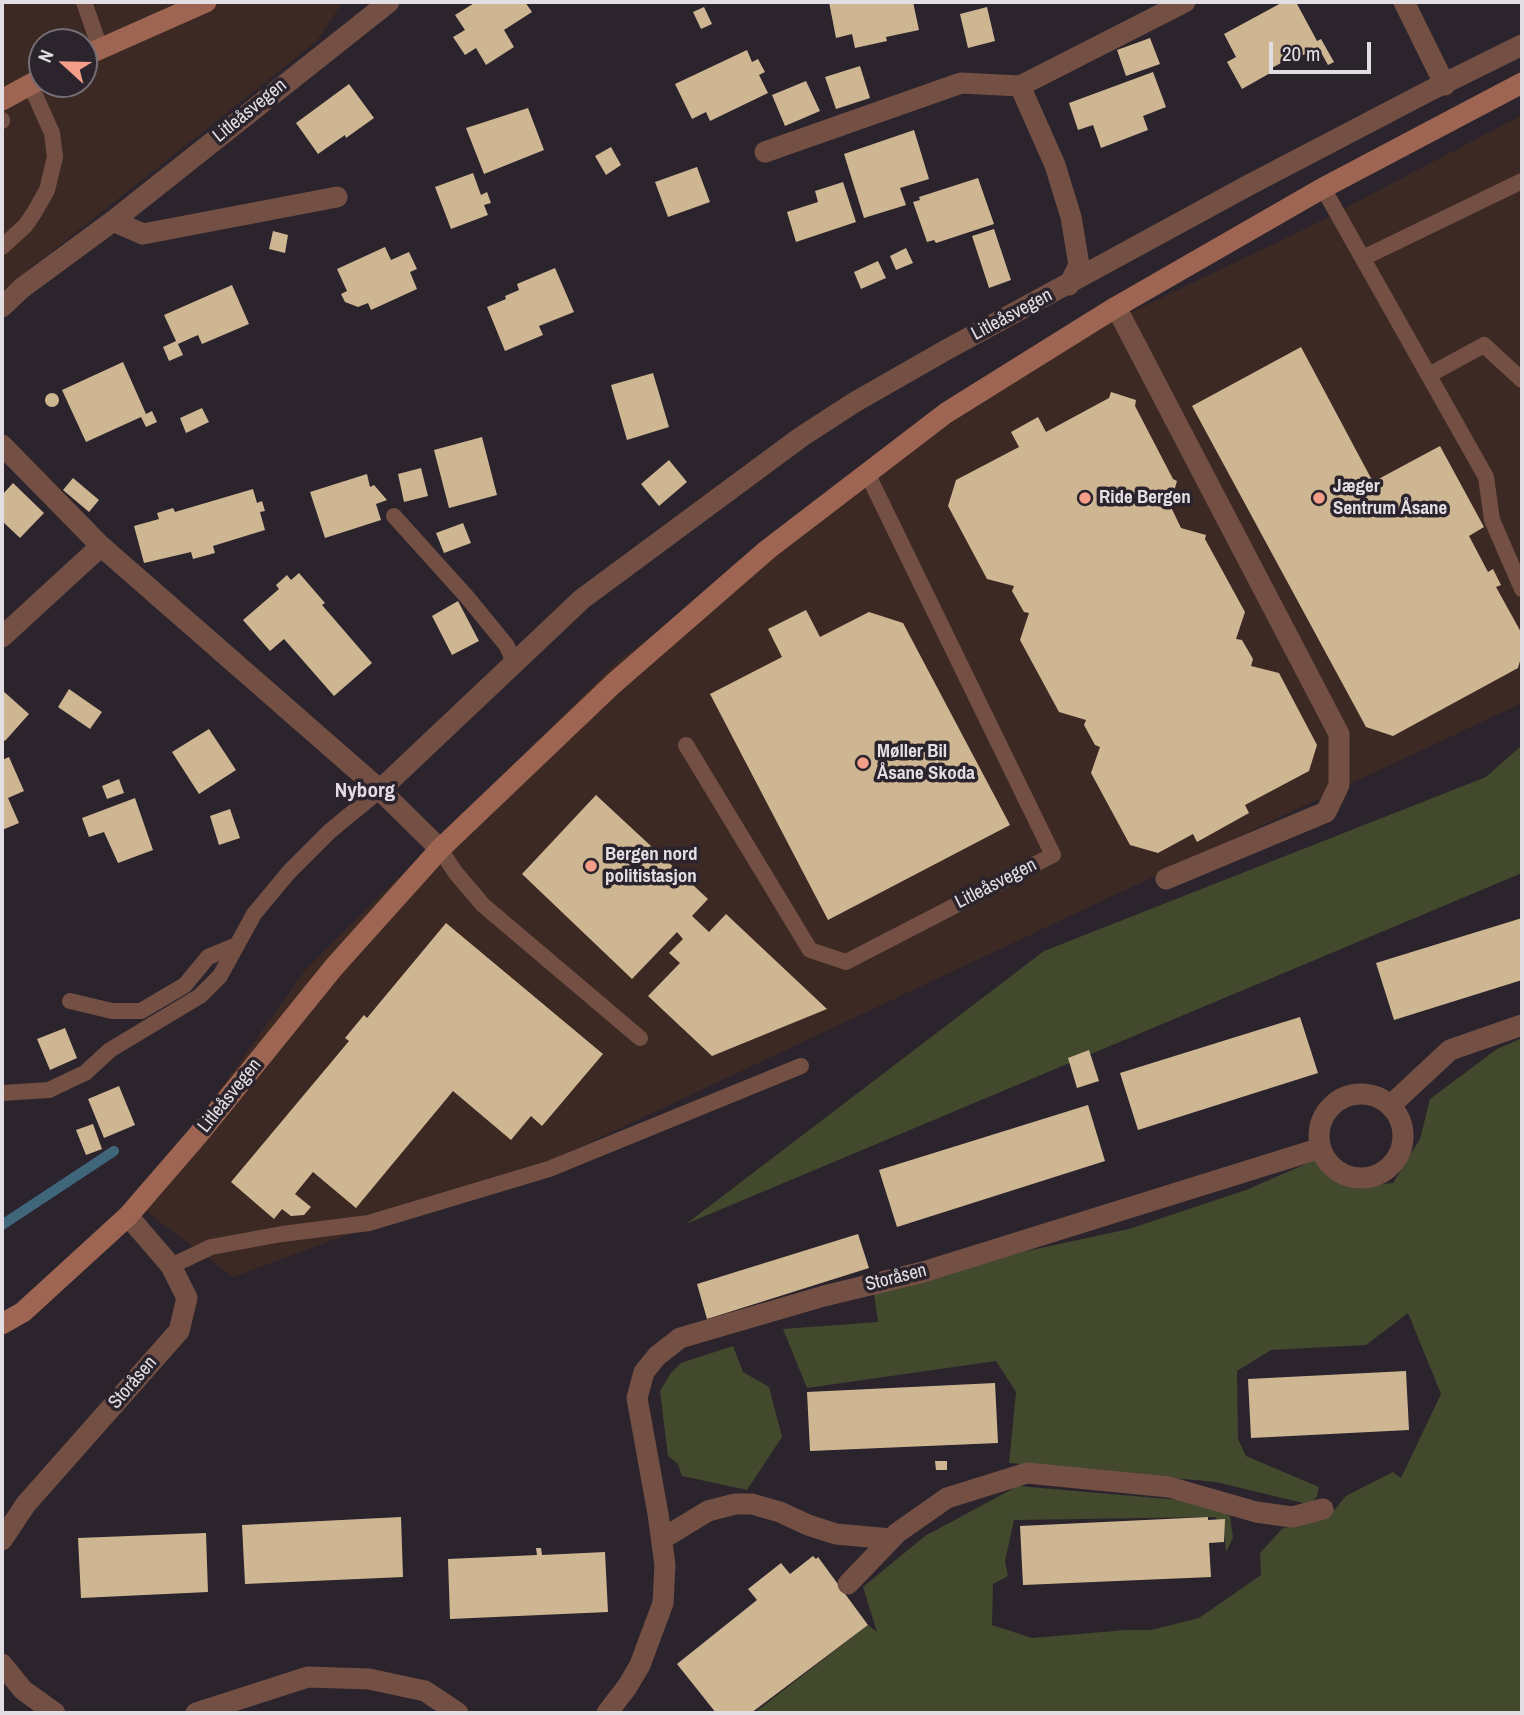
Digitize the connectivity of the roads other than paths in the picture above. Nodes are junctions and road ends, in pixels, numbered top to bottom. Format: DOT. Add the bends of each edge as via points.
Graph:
graph roads {
  1 [pos="84,2"];
  2 [pos="206,2"];
  3 [pos="389,2"];
  4 [pos="1185,2"];
  5 [pos="1404,2"];
  6 [pos="88,28"];
  7 [pos="1522,45"];
  8 [pos="98,49"];
  9 [pos="1522,83"];
  10 [pos="28,85"];
  11 [pos="1445,85"];
  12 [pos="1020,86"];
  13 [pos="41,98"];
  14 [pos="2,100"];
  15 [pos="765,152"];
  16 [pos="1522,181"];
  17 [pos="1324,188"];
  18 [pos="337,197"];
  19 [pos="113,221"];
  20 [pos="2,247"];
  21 [pos="1363,258"];
  22 [pos="1069,285"];
  23 [pos="2,307"];
  24 [pos="1116,307"];
  25 [pos="1429,375"];
  26 [pos="1522,380"];
  27 [pos="2,445"];
  28 [pos="867,473"];
  29 [pos="394,516"];
  30 [pos="101,546"];
  31 [pos="1522,589"];
  32 [pos="2,637"];
  33 [pos="514,663"];
  34 [pos="686,745"];
  35 [pos="380,790"];
  36 [pos="440,849"];
  37 [pos="1166,879"];
  38 [pos="237,945"];
  39 [pos="69,1001"];
  40 [pos="1522,1024"];
  41 [pos="640,1038"];
  42 [pos="801,1066"];
  43 [pos="2,1093"];
  44 [pos="1391,1105"];
  45 [pos="1321,1148"];
  46 [pos="128,1216"];
  47 [pos="171,1266"];
  48 [pos="2,1324"];
  49 [pos="1323,1509"];
  50 [pos="662,1539"];
  51 [pos="891,1539"];
  52 [pos="2,1540"];
  53 [pos="848,1584"];
  54 [pos="2,1664"];
  55 [pos="55,1713"];
  56 [pos="196,1713"];
  57 [pos="458,1713"];
  58 [pos="607,1713"];
  1 -- 6 [label="lane"];
  2 -- 8 [label="street"];
  3 -- 19 [label="street, Litleåsvegen"];
  4 -- 12 [label="street"];
  5 -- 11 [label="street"];
  7 -- 11 [label="street, Litleåsvegen"];
  9 -- 17 [label="street, Litleåsvegen"];
  10 -- 14 [label="street"];
  11 -- 22 [label="street, Litleåsvegen" via="1249,185"];
  12 -- 15 [label="street" via="961,83"];
  12 -- 22 [label="street, Litleåsvegen" via="1055,165 1071,217 1079,265"];
  13 -- 20 [label="lane" via="55,158 47,190 25,226"];
  16 -- 21 [label="lane"];
  17 -- 21 [label="lane"];
  17 -- 24 [label="street, Litleåsvegen"];
  18 -- 19 [label="street" via="143,234"];
  19 -- 23 [label="street, Litleåsvegen"];
  21 -- 25 [label="lane"];
  22 -- 33 [label="street, Litleåsvegen" via="898,377 801,438 582,599"];
  24 -- 28 [label="street, Litleåsvegen" via="946,413"];
  24 -- 37 [label="street" via="1339,734 1339,785 1325,811"];
  25 -- 26 [label="lane" via="1484,345"];
  25 -- 31 [label="lane" via="1486,477 1492,520"];
  27 -- 30 [label="street"];
  28 -- 34 [label="lane, Litleåsvegen" via="1053,855 846,962 810,950"];
  28 -- 36 [label="street, Litleåsvegen" via="767,550 613,684"];
  29 -- 33 [label="lane" via="507,646"];
  30 -- 32 [label="street"];
  30 -- 35 [label="street"];
  33 -- 35 [label="street, Litleåsvegen"];
  35 -- 36 [label="street"];
  35 -- 38 [label="lane, Litleåsvegen" via="289,872 254,914"];
  36 -- 41 [label="lane" via="483,905"];
  36 -- 46 [label="street, Litleåsvegen" via="334,967"];
  38 -- 39 [label="lane" via="208,957 185,985 141,1011 112,1011"];
  38 -- 43 [label="lane, Litleåsvegen" via="220,976 200,996 110,1050 85,1073 49,1090"];
  40 -- 44 [label="street" via="1450,1050"];
  42 -- 47 [label="lane" via="549,1169 369,1223 211,1247"];
  44 -- 45 [label="street" via="1365,1094 1339,1100 1322,1121"];
  44 -- 45 [label="street" via="1404,1129 1401,1150 1390,1168 1364,1179 1350,1177 1327,1161"];
  45 -- 50 [label="street, Storåsen" via="923,1272 680,1338 643,1372 637,1398"];
  46 -- 47 [label="street, Storåsen"];
  46 -- 48 [label="street, Litleåsvegen" via="23,1312"];
  47 -- 52 [label="street, Storåsen" via="187,1298 179,1331 26,1504"];
  49 -- 51 [label="street" via="1292,1517 1256,1512 1169,1487 1027,1473 947,1498"];
  50 -- 51 [label="street" via="708,1511 734,1504 780,1512 836,1534"];
  50 -- 58 [label="street, Storåsen" via="663,1603 640,1665"];
  51 -- 53 [label="street"];
  54 -- 55 [label="street" via="23,1690"];
  56 -- 57 [label="street" via="308,1677 369,1679 425,1691"];
}
